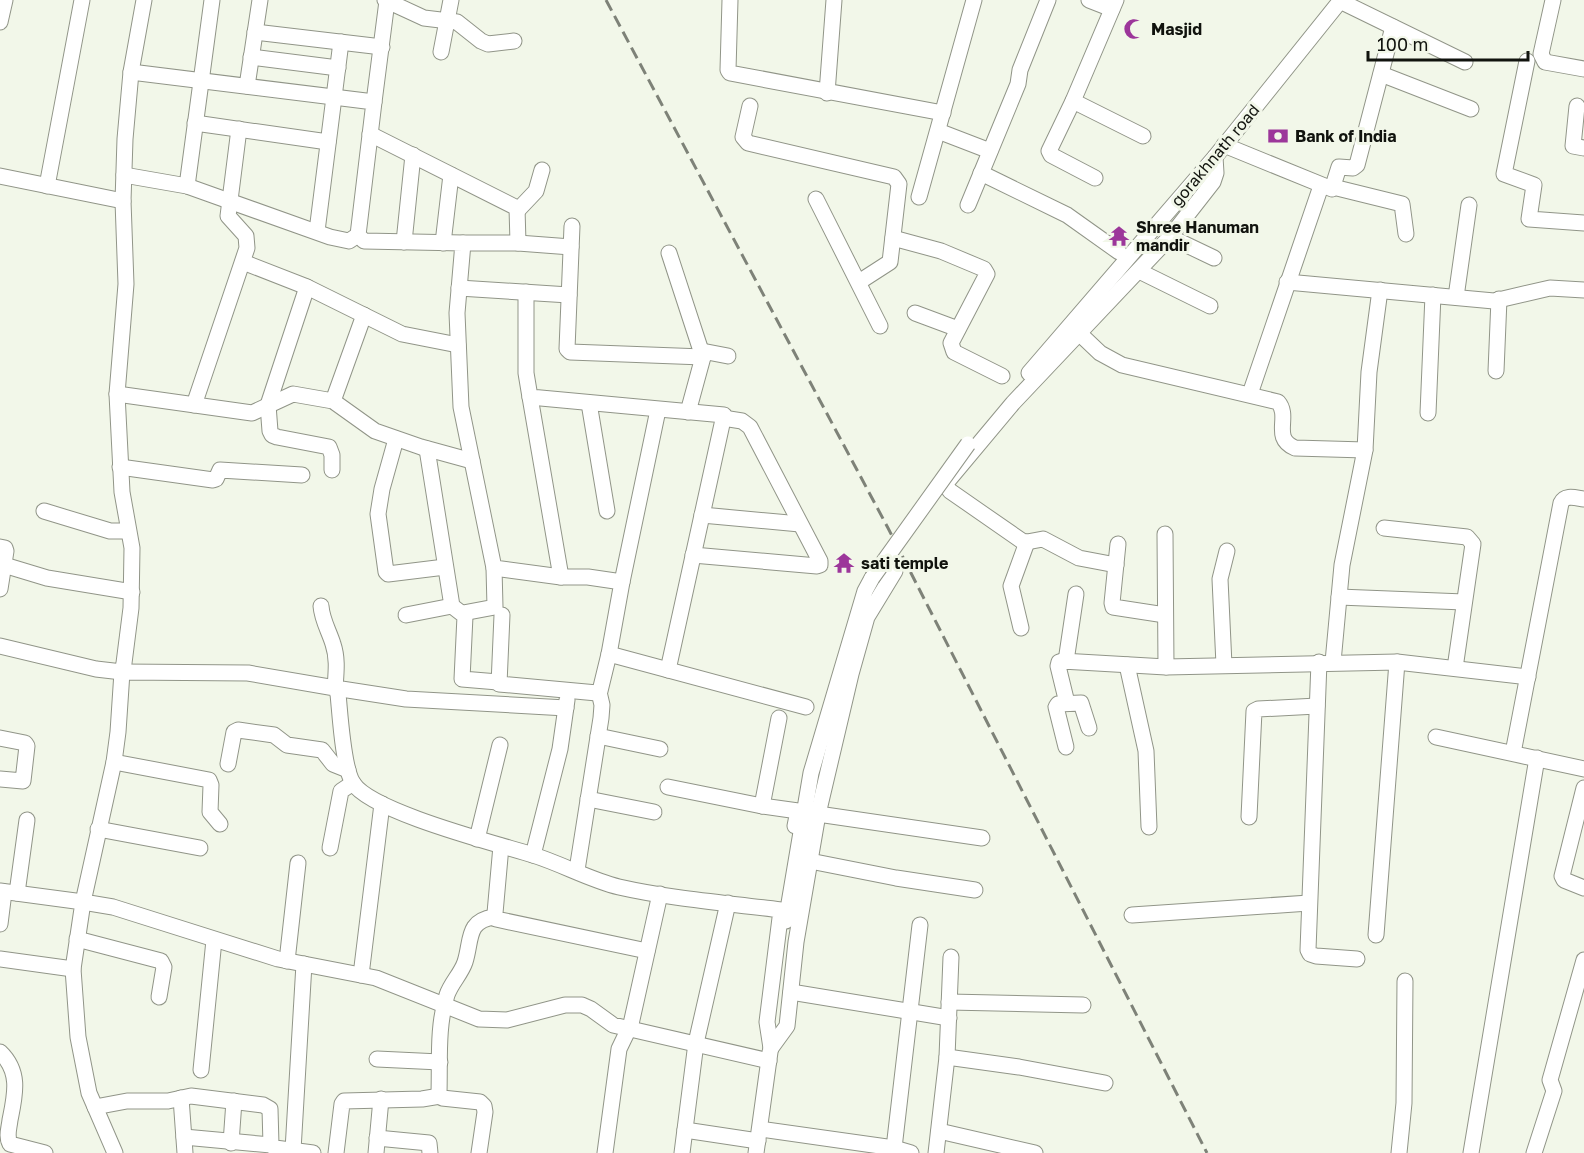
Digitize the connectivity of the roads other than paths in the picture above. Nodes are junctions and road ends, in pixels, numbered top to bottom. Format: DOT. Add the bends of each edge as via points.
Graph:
graph roads {
  1 [pos="5,0"];
  2 [pos="82,0"];
  3 [pos="144,0"];
  4 [pos="212,0"];
  5 [pos="260,0"];
  6 [pos="386,0"];
  7 [pos="451,0"];
  8 [pos="729,0"];
  9 [pos="834,0"];
  10 [pos="974,0"];
  11 [pos="1047,0"];
  12 [pos="1089,0"];
  13 [pos="1553,0"];
  14 [pos="1341,1"];
  15 [pos="1114,4"];
  16 [pos="446,20"];
  17 [pos="0,21"];
  18 [pos="1393,27"];
  19 [pos="255,32"];
  20 [pos="341,42"];
  21 [pos="514,42"];
  22 [pos="382,48"];
  23 [pos="441,52"];
  24 [pos="251,57"];
  25 [pos="1527,61"];
  26 [pos="1465,62"];
  27 [pos="338,68"];
  28 [pos="1584,69"];
  29 [pos="131,72"];
  30 [pos="1381,74"];
  31 [pos="201,80"];
  32 [pos="247,86"];
  33 [pos="827,93"];
  34 [pos="334,97"];
  35 [pos="1073,101"];
  36 [pos="374,102"];
  37 [pos="750,106"];
  38 [pos="1577,106"];
  39 [pos="1471,109"];
  40 [pos="943,113"];
  41 [pos="195,123"];
  42 [pos="238,129"];
  43 [pos="938,131"];
  44 [pos="370,134"];
  45 [pos="1143,136"];
  46 [pos="328,142"];
  47 [pos="1584,148"];
  48 [pos="990,151"];
  49 [pos="1219,151"];
  50 [pos="413,155"];
  51 [pos="542,170"];
  52 [pos="981,173"];
  53 [pos="124,175"];
  54 [pos="452,175"];
  55 [pos="0,176"];
  56 [pos="1095,178"];
  57 [pos="47,186"];
  58 [pos="187,186"];
  59 [pos="1327,187"];
  60 [pos="919,197"];
  61 [pos="816,199"];
  62 [pos="123,201"];
  63 [pos="230,201"];
  64 [pos="968,205"];
  65 [pos="1469,205"];
  66 [pos="518,210"];
  67 [pos="1584,223"];
  68 [pos="572,226"];
  69 [pos="316,231"];
  70 [pos="1406,234"];
  71 [pos="358,235"];
  72 [pos="1170,237"];
  73 [pos="893,238"];
  74 [pos="404,242"];
  75 [pos="443,243"];
  76 [pos="463,243"];
  77 [pos="518,243"];
  78 [pos="571,248"];
  79 [pos="1119,252"];
  80 [pos="669,253"];
  81 [pos="1214,258"];
  82 [pos="243,262"];
  83 [pos="1139,271"];
  84 [pos="859,282"];
  85 [pos="1287,282"];
  86 [pos="307,287"];
  87 [pos="459,288"];
  88 [pos="1380,290"];
  89 [pos="1584,290"];
  90 [pos="526,292"];
  91 [pos="568,295"];
  92 [pos="1433,295"];
  93 [pos="1456,297"];
  94 [pos="1499,299"];
  95 [pos="1210,306"];
  96 [pos="915,312"];
  97 [pos="364,315"];
  98 [pos="880,326"];
  99 [pos="958,329"];
  100 [pos="1080,334"];
  101 [pos="458,345"];
  102 [pos="702,354"];
  103 [pos="728,356"];
  104 [pos="1496,371"];
  105 [pos="1002,376"];
  106 [pos="117,394"];
  107 [pos="1250,394"];
  108 [pos="530,397"];
  109 [pos="333,401"];
  110 [pos="589,403"];
  111 [pos="194,405"];
  112 [pos="268,405"];
  113 [pos="658,410"];
  114 [pos="688,412"];
  115 [pos="1428,413"];
  116 [pos="723,418"];
  117 [pos="396,438"];
  118 [pos="427,449"];
  119 [pos="1365,450"];
  120 [pos="472,461"];
  121 [pos="120,467"];
  122 [pos="332,470"];
  123 [pos="302,475"];
  124 [pos="1584,499"];
  125 [pos="44,511"];
  126 [pos="607,511"];
  127 [pos="702,515"];
  128 [pos="800,524"];
  129 [pos="1384,528"];
  130 [pos="128,531"];
  131 [pos="1165,534"];
  132 [pos="1027,542"];
  133 [pos="1118,544"];
  134 [pos="0,547"];
  135 [pos="1227,550"];
  136 [pos="693,555"];
  137 [pos="4,565"];
  138 [pos="1116,565"];
  139 [pos="446,567"];
  140 [pos="494,568"];
  141 [pos="895,571"];
  142 [pos="561,577"];
  143 [pos="622,582"];
  144 [pos="0,589"];
  145 [pos="132,592"];
  146 [pos="1076,594"];
  147 [pos="1339,597"];
  148 [pos="1464,602"];
  149 [pos="321,606"];
  150 [pos="457,610"];
  151 [pos="405,615"];
  152 [pos="502,615"];
  153 [pos="1165,615"];
  154 [pos="1021,628"];
  155 [pos="0,646"];
  156 [pos="609,654"];
  157 [pos="1066,661"];
  158 [pos="1326,662"];
  159 [pos="1397,662"];
  160 [pos="1127,665"];
  161 [pos="1224,665"];
  162 [pos="1166,667"];
  163 [pos="1455,668"];
  164 [pos="668,670"];
  165 [pos="122,672"];
  166 [pos="1528,677"];
  167 [pos="498,682"];
  168 [pos="335,688"];
  169 [pos="569,691"];
  170 [pos="599,692"];
  171 [pos="1066,703"];
  172 [pos="1317,706"];
  173 [pos="806,707"];
  174 [pos="566,708"];
  175 [pos="779,718"];
  176 [pos="1089,728"];
  177 [pos="598,736"];
  178 [pos="1436,737"];
  179 [pos="0,738"];
  180 [pos="500,745"];
  181 [pos="1066,747"];
  182 [pos="660,748"];
  183 [pos="1513,753"];
  184 [pos="1537,758"];
  185 [pos="114,762"];
  186 [pos="228,764"];
  187 [pos="1584,770"];
  188 [pos="350,776"];
  189 [pos="0,780"];
  190 [pos="668,787"];
  191 [pos="1584,788"];
  192 [pos="588,799"];
  193 [pos="382,804"];
  194 [pos="762,806"];
  195 [pos="654,812"];
  196 [pos="818,814"];
  197 [pos="1249,817"];
  198 [pos="27,820"];
  199 [pos="220,824"];
  200 [pos="1149,827"];
  201 [pos="98,829"];
  202 [pos="982,838"];
  203 [pos="477,839"];
  204 [pos="501,846"];
  205 [pos="200,848"];
  206 [pos="330,848"];
  207 [pos="533,855"];
  208 [pos="810,861"];
  209 [pos="298,863"];
  210 [pos="577,870"];
  211 [pos="1584,888"];
  212 [pos="975,890"];
  213 [pos="7,892"];
  214 [pos="660,894"];
  215 [pos="83,902"];
  216 [pos="728,903"];
  217 [pos="1309,903"];
  218 [pos="781,910"];
  219 [pos="1132,915"];
  220 [pos="495,917"];
  221 [pos="0,924"];
  222 [pos="920,925"];
  223 [pos="1376,935"];
  224 [pos="77,939"];
  225 [pos="214,940"];
  226 [pos="647,951"];
  227 [pos="951,957"];
  228 [pos="0,959"];
  229 [pos="1357,959"];
  230 [pos="1584,960"];
  231 [pos="287,961"];
  232 [pos="304,964"];
  233 [pos="73,969"];
  234 [pos="361,975"];
  235 [pos="1404,981"];
  236 [pos="791,992"];
  237 [pos="159,997"];
  238 [pos="949,1002"];
  239 [pos="1083,1005"];
  240 [pos="444,1006"];
  241 [pos="911,1012"];
  242 [pos="949,1018"];
  243 [pos="629,1029"];
  244 [pos="696,1043"];
  245 [pos="0,1052"];
  246 [pos="770,1055"];
  247 [pos="947,1057"];
  248 [pos="377,1059"];
  249 [pos="440,1062"];
  250 [pos="201,1070"];
  251 [pos="1105,1083"];
  252 [pos="440,1096"];
  253 [pos="181,1098"];
  254 [pos="381,1099"];
  255 [pos="234,1101"];
  256 [pos="95,1107"];
  257 [pos="685,1130"];
  258 [pos="939,1131"];
  259 [pos="184,1137"];
  260 [pos="758,1141"];
  261 [pos="4,1142"];
  262 [pos="231,1143"];
  263 [pos="271,1146"];
  264 [pos="376,1146"];
  265 [pos="894,1148"];
  266 [pos="293,1150"];
  267 [pos="45,1153"];
  268 [pos="115,1153"];
  269 [pos="185,1153"];
  270 [pos="314,1153"];
  271 [pos="336,1153"];
  272 [pos="430,1153"];
  273 [pos="479,1153"];
  274 [pos="605,1153"];
  275 [pos="682,1153"];
  276 [pos="911,1153"];
  277 [pos="936,1153"];
  278 [pos="1035,1153"];
  279 [pos="1399,1153"];
  280 [pos="1471,1153"];
  281 [pos="1534,1153"];
  1 -- 17 [label="street"];
  2 -- 57 [label="street"];
  3 -- 29 [label="street"];
  4 -- 31 [label="street"];
  5 -- 19 [label="street"];
  6 -- 16 [label="street" via="424,18"];
  6 -- 22 [label="street"];
  7 -- 16 [label="street"];
  8 -- 33 [label="street" via="730,73"];
  9 -- 33 [label="street"];
  10 -- 40 [label="street"];
  11 -- 48 [label="street"];
  12 -- 15 [label="street"];
  13 -- 28 [label="street" via="1542,58 1545,62"];
  14 -- 18 [label="street"];
  14 -- 49 [label="street, gorakhnath road"];
  15 -- 35 [label="street"];
  16 -- 21 [label="street" via="462,25 488,44"];
  16 -- 23 [label="street"];
  18 -- 26 [label="street"];
  18 -- 30 [label="street"];
  19 -- 20 [label="street"];
  19 -- 24 [label="street"];
  20 -- 22 [label="street"];
  20 -- 27 [label="street"];
  22 -- 36 [label="street"];
  24 -- 27 [label="street"];
  24 -- 32 [label="street"];
  25 -- 67 [label="street" via="1504,174 1534,185 1528,219"];
  27 -- 34 [label="street"];
  29 -- 31 [label="street"];
  29 -- 53 [label="street"];
  30 -- 39 [label="street"];
  30 -- 59 [label="street" via="1358,165 1339,167"];
  31 -- 32 [label="street"];
  31 -- 41 [label="street"];
  32 -- 34 [label="street"];
  33 -- 40 [label="street"];
  34 -- 36 [label="street"];
  34 -- 46 [label="street"];
  35 -- 45 [label="street"];
  35 -- 56 [label="street" via="1049,151"];
  36 -- 44 [label="street"];
  37 -- 73 [label="street" via="743,136 748,143 898,180"];
  38 -- 47 [label="street" via="1573,146"];
  40 -- 43 [label="street"];
  41 -- 42 [label="street"];
  41 -- 58 [label="street"];
  42 -- 46 [label="street"];
  42 -- 63 [label="street"];
  43 -- 48 [label="street"];
  43 -- 60 [label="street"];
  44 -- 50 [label="street"];
  44 -- 71 [label="street"];
  46 -- 69 [label="street"];
  48 -- 52 [label="street"];
  49 -- 59 [label="street"];
  49 -- 72 [label="street" via="1213,182"];
  49 -- 246 [label="street, gorakhnath road, bridge" via="968,444 865,591 811,773"];
  50 -- 54 [label="street"];
  50 -- 74 [label="street"];
  51 -- 66 [label="street" via="536,191"];
  52 -- 64 [label="street"];
  52 -- 79 [label="street" via="1067,215"];
  53 -- 58 [label="street"];
  53 -- 62 [label="street"];
  54 -- 66 [label="street"];
  54 -- 75 [label="street"];
  55 -- 57 [label="street"];
  57 -- 62 [label="street"];
  58 -- 63 [label="street"];
  59 -- 70 [label="street" via="1402,204"];
  59 -- 85 [label="street"];
  61 -- 84 [label="street"];
  62 -- 106 [label="street" via="126,284"];
  63 -- 69 [label="street"];
  63 -- 82 [label="street" via="229,219 248,241"];
  65 -- 93 [label="street"];
  66 -- 77 [label="street"];
  68 -- 78 [label="street"];
  69 -- 71 [label="street" via="350,241"];
  71 -- 74 [label="street" via="364,241"];
  72 -- 81 [label="street"];
  72 -- 83 [label="street"];
  73 -- 84 [label="street" via="890,262"];
  73 -- 99 [label="street" via="941,251 986,271"];
  74 -- 75 [label="street"];
  75 -- 76 [label="street"];
  76 -- 77 [label="street"];
  76 -- 87 [label="street"];
  77 -- 78 [label="street"];
  78 -- 91 [label="street"];
  80 -- 102 [label="street"];
  82 -- 86 [label="street"];
  82 -- 111 [label="street"];
  83 -- 95 [label="street"];
  83 -- 100 [label="street"];
  84 -- 98 [label="street"];
  85 -- 88 [label="street"];
  85 -- 107 [label="street"];
  86 -- 97 [label="street"];
  86 -- 112 [label="street"];
  87 -- 90 [label="street"];
  87 -- 101 [label="street"];
  88 -- 92 [label="street"];
  88 -- 119 [label="street"];
  89 -- 94 [label="street" via="1550,288"];
  90 -- 91 [label="street"];
  90 -- 108 [label="street" via="526,373"];
  91 -- 102 [label="street" via="566,346 570,352"];
  92 -- 93 [label="street"];
  92 -- 115 [label="street"];
  93 -- 94 [label="street"];
  94 -- 104 [label="street"];
  96 -- 99 [label="street"];
  97 -- 101 [label="street" via="402,334"];
  97 -- 109 [label="street"];
  99 -- 105 [label="street" via="951,343 954,352"];
  100 -- 107 [label="street" via="1100,353 1122,365"];
  100 -- 132 [label="street" via="1013,403 947,482 950,491"];
  101 -- 120 [label="street" via="461,407"];
  102 -- 103 [label="street"];
  102 -- 114 [label="street"];
  106 -- 111 [label="street"];
  106 -- 121 [label="street"];
  107 -- 119 [label="street" via="1273,399 1282,407 1282,434 1288,446 1302,450"];
  108 -- 110 [label="street"];
  108 -- 142 [label="street"];
  109 -- 112 [label="street" via="293,394"];
  109 -- 117 [label="street" via="375,431"];
  110 -- 113 [label="street"];
  110 -- 126 [label="street"];
  111 -- 112 [label="street" via="252,412"];
  112 -- 122 [label="street" via="272,435 329,447"];
  113 -- 114 [label="street"];
  113 -- 143 [label="street"];
  114 -- 116 [label="street" via="724,415"];
  116 -- 127 [label="street"];
  116 -- 128 [label="street" via="742,421 750,427"];
  117 -- 118 [label="street"];
  117 -- 139 [label="street" via="378,514 386,572"];
  118 -- 120 [label="street"];
  118 -- 139 [label="street"];
  119 -- 147 [label="street"];
  120 -- 140 [label="street"];
  121 -- 123 [label="street" via="213,480 220,470"];
  121 -- 130 [label="street"];
  124 -- 166 [label="street" via="1569,497 1561,503"];
  125 -- 130 [label="street" via="110,531"];
  127 -- 128 [label="street"];
  127 -- 136 [label="street"];
  128 -- 136 [label="street" via="820,565"];
  129 -- 148 [label="street" via="1471,540"];
  130 -- 145 [label="street"];
  131 -- 153 [label="street"];
  132 -- 138 [label="street" via="1043,539 1079,558"];
  132 -- 154 [label="street" via="1011,586"];
  133 -- 138 [label="street"];
  134 -- 137 [label="street" via="6,549"];
  135 -- 161 [label="street" via="1220,579"];
  136 -- 164 [label="street"];
  137 -- 144 [label="street"];
  137 -- 145 [label="street" via="47,578"];
  138 -- 153 [label="street" via="1113,607"];
  139 -- 150 [label="street"];
  140 -- 142 [label="street"];
  140 -- 150 [label="street" via="495,607"];
  141 -- 196 [label="street" via="865,622"];
  142 -- 143 [label="street"];
  143 -- 156 [label="street"];
  145 -- 165 [label="street"];
  146 -- 157 [label="street"];
  147 -- 148 [label="street"];
  147 -- 158 [label="street"];
  148 -- 163 [label="street"];
  149 -- 168 [label="street" via="336,653"];
  150 -- 151 [label="street"];
  150 -- 167 [label="street" via="465,619 462,679"];
  152 -- 167 [label="street"];
  153 -- 162 [label="street"];
  155 -- 165 [label="street"];
  156 -- 164 [label="street"];
  156 -- 170 [label="street"];
  157 -- 160 [label="street"];
  157 -- 171 [label="street" via="1058,666"];
  158 -- 159 [label="street"];
  158 -- 161 [label="street"];
  158 -- 172 [label="street"];
  159 -- 163 [label="street"];
  159 -- 223 [label="street"];
  160 -- 162 [label="street"];
  160 -- 200 [label="street" via="1146,751"];
  161 -- 162 [label="street"];
  163 -- 166 [label="street"];
  164 -- 173 [label="street"];
  165 -- 168 [label="street" via="248,673"];
  165 -- 185 [label="street"];
  166 -- 183 [label="street"];
  167 -- 169 [label="street"];
  168 -- 174 [label="street" via="406,699"];
  168 -- 188 [label="street"];
  169 -- 170 [label="street"];
  169 -- 174 [label="street"];
  170 -- 177 [label="street" via="602,705"];
  171 -- 176 [label="street" via="1081,703"];
  171 -- 181 [label="street" via="1056,707"];
  172 -- 197 [label="street" via="1254,711"];
  172 -- 217 [label="street"];
  174 -- 207 [label="street" via="560,749"];
  175 -- 194 [label="street"];
  177 -- 182 [label="street"];
  177 -- 192 [label="street"];
  178 -- 183 [label="street"];
  179 -- 189 [label="street" via="27,746 22,781"];
  180 -- 203 [label="street"];
  183 -- 184 [label="street"];
  184 -- 187 [label="street"];
  184 -- 280 [label="street"];
  185 -- 199 [label="street" via="209,780 210,812"];
  185 -- 201 [label="street"];
  186 -- 188 [label="street" via="234,732 238,730 274,735 285,744 321,750"];
  188 -- 193 [label="street" via="362,792"];
  188 -- 206 [label="street" via="341,791"];
  190 -- 194 [label="street"];
  191 -- 211 [label="street" via="1562,876"];
  192 -- 195 [label="street"];
  192 -- 210 [label="street"];
  193 -- 203 [label="street"];
  193 -- 234 [label="street"];
  194 -- 218 [label="street" via="798,811"];
  196 -- 202 [label="street"];
  196 -- 208 [label="street"];
  198 -- 213 [label="street"];
  201 -- 205 [label="street"];
  201 -- 215 [label="street"];
  203 -- 204 [label="street"];
  204 -- 207 [label="street"];
  204 -- 220 [label="street"];
  207 -- 210 [label="street"];
  208 -- 212 [label="street"];
  208 -- 236 [label="street"];
  209 -- 231 [label="street"];
  210 -- 214 [label="street" via="617,886"];
  213 -- 215 [label="street"];
  213 -- 221 [label="street"];
  214 -- 216 [label="street"];
  214 -- 226 [label="street"];
  215 -- 224 [label="street"];
  215 -- 225 [label="street"];
  216 -- 218 [label="street"];
  216 -- 244 [label="street"];
  217 -- 219 [label="street"];
  217 -- 229 [label="street" via="1310,954"];
  218 -- 246 [label="street" via="767,1022"];
  220 -- 226 [label="street"];
  220 -- 240 [label="street" via="474,926 462,969"];
  222 -- 241 [label="street"];
  224 -- 233 [label="street"];
  224 -- 237 [label="street" via="161,962 164,968"];
  225 -- 231 [label="street"];
  225 -- 250 [label="street"];
  226 -- 243 [label="street"];
  227 -- 238 [label="street"];
  228 -- 233 [label="street"];
  230 -- 281 [label="street" via="1550,1080 1554,1091"];
  231 -- 232 [label="street"];
  232 -- 234 [label="street"];
  232 -- 266 [label="street"];
  233 -- 256 [label="street" via="78,1037"];
  234 -- 240 [label="street" via="392,983"];
  235 -- 279 [label="street" via="1404,1102"];
  236 -- 241 [label="street"];
  236 -- 246 [label="street" via="787,1026"];
  238 -- 239 [label="street"];
  238 -- 242 [label="street"];
  240 -- 243 [label="street" via="493,1021 565,1005 582,1005 608,1022"];
  240 -- 249 [label="street"];
  241 -- 242 [label="street"];
  241 -- 265 [label="street"];
  242 -- 247 [label="street"];
  243 -- 244 [label="street"];
  243 -- 274 [label="street" via="619,1049"];
  244 -- 246 [label="street"];
  244 -- 257 [label="street"];
  245 -- 261 [label="street" via="16,1083"];
  246 -- 260 [label="street"];
  247 -- 251 [label="street"];
  247 -- 258 [label="street"];
  248 -- 249 [label="street"];
  249 -- 252 [label="street"];
  252 -- 254 [label="street"];
  252 -- 273 [label="street" via="480,1102 484,1106"];
  253 -- 255 [label="street" via="201,1096"];
  253 -- 256 [label="street"];
  253 -- 259 [label="street"];
  254 -- 264 [label="street"];
  254 -- 271 [label="street" via="344,1101"];
  255 -- 262 [label="street"];
  255 -- 263 [label="street" via="270,1109"];
  256 -- 268 [label="street"];
  257 -- 260 [label="street"];
  257 -- 275 [label="street"];
  258 -- 277 [label="street"];
  258 -- 278 [label="street"];
  259 -- 262 [label="street"];
  259 -- 269 [label="street"];
  260 -- 265 [label="street"];
  261 -- 267 [label="street"];
  262 -- 263 [label="street"];
  263 -- 266 [label="street"];
  264 -- 272 [label="street" via="429,1143"];
  265 -- 276 [label="street"];
  266 -- 270 [label="street"];
}
